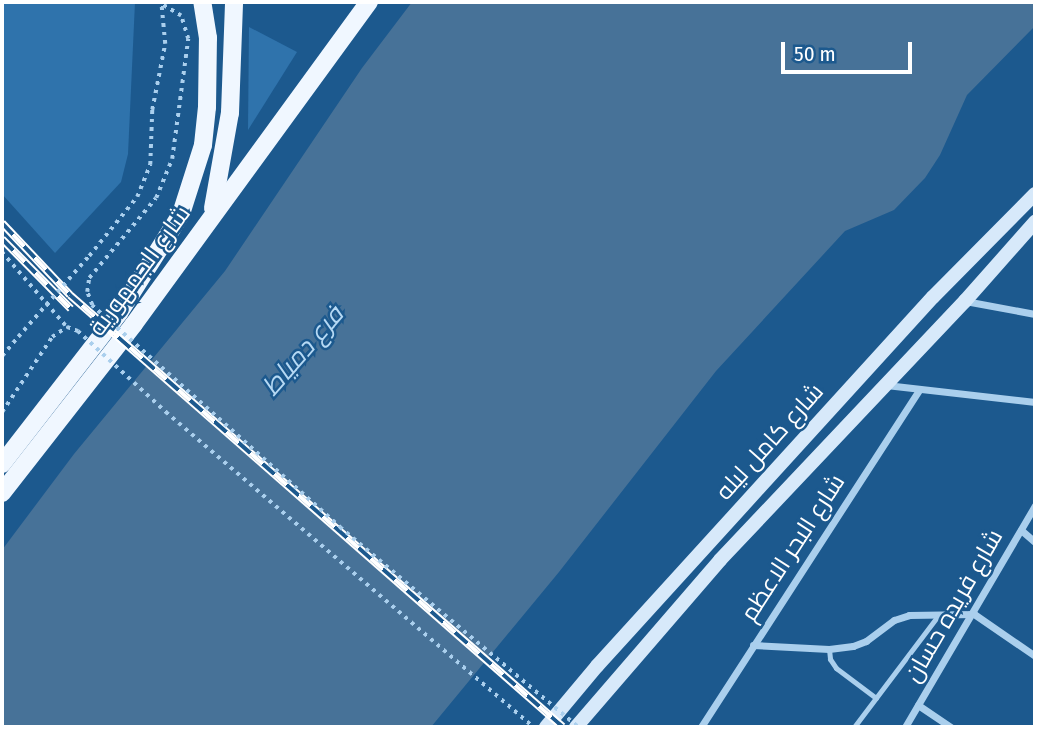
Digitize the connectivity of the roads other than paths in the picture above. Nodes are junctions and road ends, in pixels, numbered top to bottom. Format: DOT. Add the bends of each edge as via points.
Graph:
graph roads {
  1 [pos="188,2"];
  2 [pos="202,2"];
  3 [pos="234,2"];
  4 [pos="369,2"];
  5 [pos="208,38"];
  6 [pos="1035,194"];
  7 [pos="212,215"];
  8 [pos="1035,222"];
  9 [pos="949,280"];
  10 [pos="933,298"];
  11 [pos="966,300"];
  12 [pos="1035,314"];
  13 [pos="950,316"];
  14 [pos="884,385"];
  15 [pos="919,390"];
  16 [pos="1035,402"];
  17 [pos="2,464"];
  18 [pos="2,493"];
  19 [pos="1035,505"];
  20 [pos="1021,530"];
  21 [pos="1035,542"];
  22 [pos="939,614"];
  23 [pos="974,614"];
  24 [pos="753,645"];
  25 [pos="829,649"];
  26 [pos="1035,656"];
  27 [pos="876,698"];
  28 [pos="918,705"];
  29 [pos="546,727"];
  30 [pos="577,727"];
  31 [pos="701,727"];
  32 [pos="854,727"];
  33 [pos="905,727"];
  34 [pos="951,727"];
  1 -- 5 [label="main road"];
  2 -- 5 [label="main road, شارع الجمهورية"];
  3 -- 7 [label="main road, شارع الجمهورية" via="230,113"];
  4 -- 7 [label="main road"];
  5 -- 17 [label="main road, شارع الجمهورية" via="202,145 181,214 119,313"];
  6 -- 9 [label="street, شارع كامل ليله"];
  7 -- 18 [label="main road, شارع الجمهورية"];
  8 -- 11 [label="street, شارع كامل ليله"];
  9 -- 10 [label="street, شارع كامل ليله"];
  9 -- 11 [label="street" via="960,287"];
  10 -- 13 [label="street"];
  10 -- 29 [label="street, شارع كامل ليله"];
  11 -- 12 [label="street"];
  11 -- 13 [label="street, شارع كامل ليله"];
  13 -- 14 [label="street, شارع كامل ليله"];
  14 -- 15 [label="street"];
  14 -- 30 [label="street, شارع كامل ليله" via="720,560"];
  15 -- 16 [label="street"];
  15 -- 24 [label="street, شارع البحر الاعظم"];
  19 -- 20 [label="street, شارع فريده حسان"];
  20 -- 21 [label="street"];
  20 -- 23 [label="street, شارع فريده حسان"];
  22 -- 23 [label="street"];
  22 -- 25 [label="street" via="909,615 866,641"];
  22 -- 27 [label="lane"];
  23 -- 26 [label="street"];
  23 -- 28 [label="street, شارع فريده حسان"];
  24 -- 25 [label="street"];
  24 -- 31 [label="street, شارع البحر الاعظم"];
  25 -- 27 [label="lane" via="836,668"];
  27 -- 32 [label="lane"];
  28 -- 33 [label="street, شارع فريده حسان"];
  28 -- 34 [label="street"];
}
